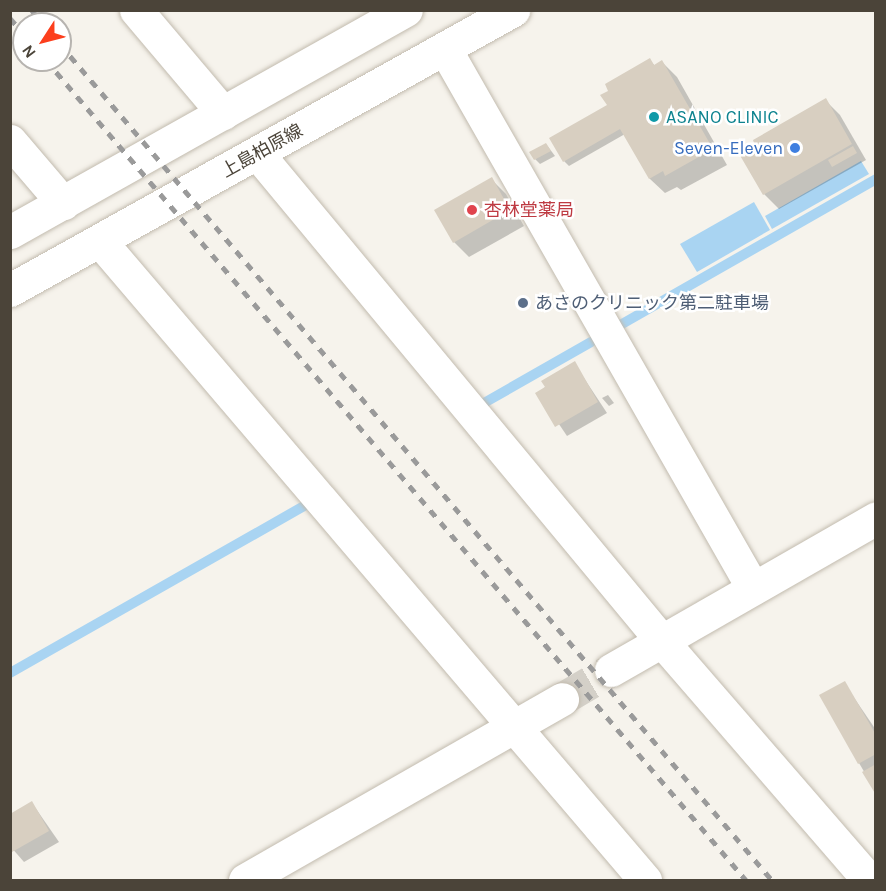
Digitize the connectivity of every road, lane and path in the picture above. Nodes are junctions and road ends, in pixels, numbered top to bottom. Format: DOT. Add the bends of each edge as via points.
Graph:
graph roads {
  1 [pos="136,10"];
  2 [pos="406,10"];
  3 [pos="513,10"];
  4 [pos="445,49"];
  5 [pos="223,113"];
  6 [pos="10,141"];
  7 [pos="257,153"];
  8 [pos="63,203"];
  9 [pos="10,232"];
  10 [pos="100,241"];
  11 [pos="10,290"];
  12 [pos="876,518"];
  13 [pos="753,588"];
  14 [pos="661,640"];
  15 [pos="611,670"];
  16 [pos="562,699"];
  17 [pos="513,728"];
  18 [pos="245,880"];
  19 [pos="645,880"];
  20 [pos="869,880"];
  1 -- 5 [label="street"];
  2 -- 5 [label="street"];
  3 -- 4 [label="street, 上島柏原線"];
  4 -- 7 [label="street, 上島柏原線"];
  4 -- 13 [label="street"];
  5 -- 8 [label="street"];
  6 -- 8 [label="street"];
  7 -- 10 [label="street, 上島柏原線"];
  7 -- 14 [label="street"];
  8 -- 9 [label="street"];
  10 -- 11 [label="street, 上島柏原線"];
  10 -- 17 [label="street"];
  12 -- 13 [label="street"];
  13 -- 14 [label="street"];
  14 -- 15 [label="street"];
  14 -- 20 [label="street"];
  16 -- 17 [label="street"];
  17 -- 18 [label="street"];
  17 -- 19 [label="street"];
}
